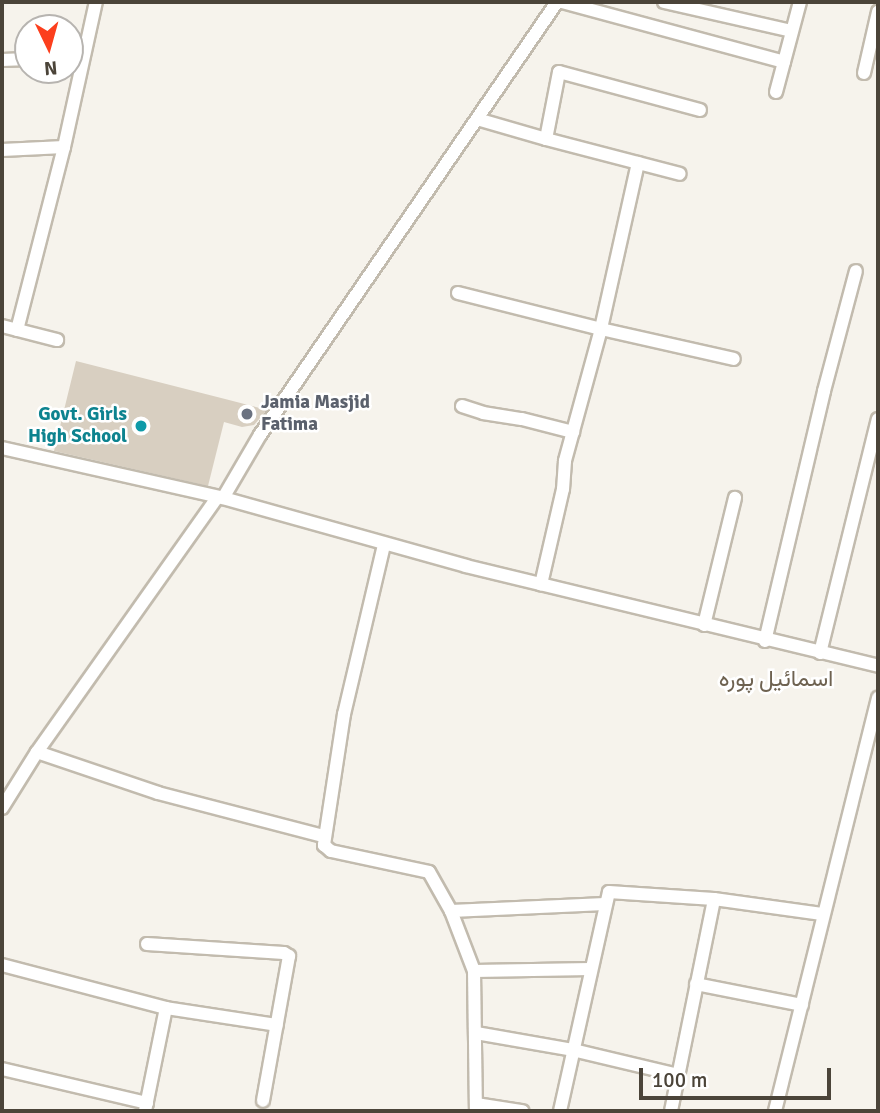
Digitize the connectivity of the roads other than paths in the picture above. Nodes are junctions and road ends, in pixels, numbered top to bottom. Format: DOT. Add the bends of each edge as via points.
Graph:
graph roads {
  1 [pos="96,2"];
  2 [pos="560,2"];
  3 [pos="664,2"];
  4 [pos="800,2"];
  5 [pos="878,12"];
  6 [pos="792,31"];
  7 [pos="876,33"];
  8 [pos="84,34"];
  9 [pos="784,62"];
  10 [pos="864,73"];
  11 [pos="72,84"];
  12 [pos="776,92"];
  13 [pos="700,110"];
  14 [pos="477,119"];
  15 [pos="546,139"];
  16 [pos="64,147"];
  17 [pos="2,150"];
  18 [pos="638,163"];
  19 [pos="680,174"];
  20 [pos="856,271"];
  21 [pos="458,293"];
  22 [pos="2,326"];
  23 [pos="601,329"];
  24 [pos="17,330"];
  25 [pos="57,340"];
  26 [pos="734,359"];
  27 [pos="462,405"];
  28 [pos="878,419"];
  29 [pos="573,432"];
  30 [pos="2,448"];
  31 [pos="220,498"];
  32 [pos="734,498"];
  33 [pos="384,545"];
  34 [pos="541,584"];
  35 [pos="704,625"];
  36 [pos="765,641"];
  37 [pos="820,653"];
  38 [pos="878,664"];
  39 [pos="878,698"];
  40 [pos="37,752"];
  41 [pos="2,808"];
  42 [pos="323,836"];
  43 [pos="714,899"];
  44 [pos="605,904"];
  45 [pos="452,911"];
  46 [pos="822,914"];
  47 [pos="147,944"];
  48 [pos="2,965"];
  49 [pos="591,968"];
  50 [pos="474,971"];
  51 [pos="696,984"];
  52 [pos="802,1004"];
  53 [pos="166,1008"];
  54 [pos="277,1024"];
  55 [pos="476,1033"];
  56 [pos="573,1050"];
  57 [pos="2,1069"];
  58 [pos="678,1075"];
  59 [pos="263,1101"];
  60 [pos="146,1107"];
  61 [pos="476,1108"];
  62 [pos="522,1111"];
  63 [pos="560,1111"];
  64 [pos="671,1111"];
  65 [pos="775,1111"];
  1 -- 8 [label="street"];
  2 -- 9 [label="street"];
  2 -- 14 [label="street"];
  3 -- 6 [label="street"];
  4 -- 6 [label="street"];
  5 -- 7 [label="street"];
  6 -- 9 [label="street"];
  7 -- 10 [label="street"];
  9 -- 12 [label="street"];
  11 -- 16 [label="street"];
  13 -- 15 [label="street" via="559,72"];
  14 -- 15 [label="street"];
  14 -- 31 [label="street"];
  15 -- 18 [label="street"];
  16 -- 17 [label="street"];
  16 -- 24 [label="street"];
  18 -- 19 [label="street"];
  18 -- 23 [label="street"];
  20 -- 36 [label="street"];
  21 -- 23 [label="street"];
  22 -- 24 [label="street"];
  23 -- 26 [label="street"];
  23 -- 29 [label="street"];
  24 -- 25 [label="street"];
  27 -- 29 [label="street"];
  28 -- 37 [label="street"];
  29 -- 34 [label="street"];
  30 -- 31 [label="street"];
  31 -- 33 [label="street"];
  31 -- 40 [label="street"];
  32 -- 35 [label="street"];
  33 -- 34 [label="street"];
  33 -- 42 [label="street" via="344,714"];
  34 -- 35 [label="street"];
  35 -- 36 [label="street"];
  36 -- 37 [label="street"];
  37 -- 38 [label="street"];
  39 -- 46 [label="street"];
  40 -- 41 [label="street"];
  40 -- 42 [label="street" via="158,793"];
  42 -- 45 [label="street" via="331,851 429,872"];
  43 -- 44 [label="street" via="615,891 606,895"];
  43 -- 46 [label="street"];
  43 -- 51 [label="street"];
  44 -- 45 [label="street"];
  44 -- 49 [label="street"];
  45 -- 50 [label="street"];
  46 -- 52 [label="street"];
  47 -- 54 [label="street" via="289,956"];
  48 -- 53 [label="street"];
  49 -- 50 [label="street"];
  49 -- 56 [label="street"];
  50 -- 55 [label="street"];
  51 -- 52 [label="street"];
  51 -- 58 [label="street"];
  52 -- 65 [label="street"];
  53 -- 54 [label="street"];
  53 -- 60 [label="street"];
  54 -- 59 [label="street"];
  55 -- 56 [label="street"];
  55 -- 61 [label="street"];
  56 -- 58 [label="street"];
  56 -- 63 [label="street"];
  57 -- 60 [label="street"];
  58 -- 64 [label="street"];
  61 -- 62 [label="street"];
}
